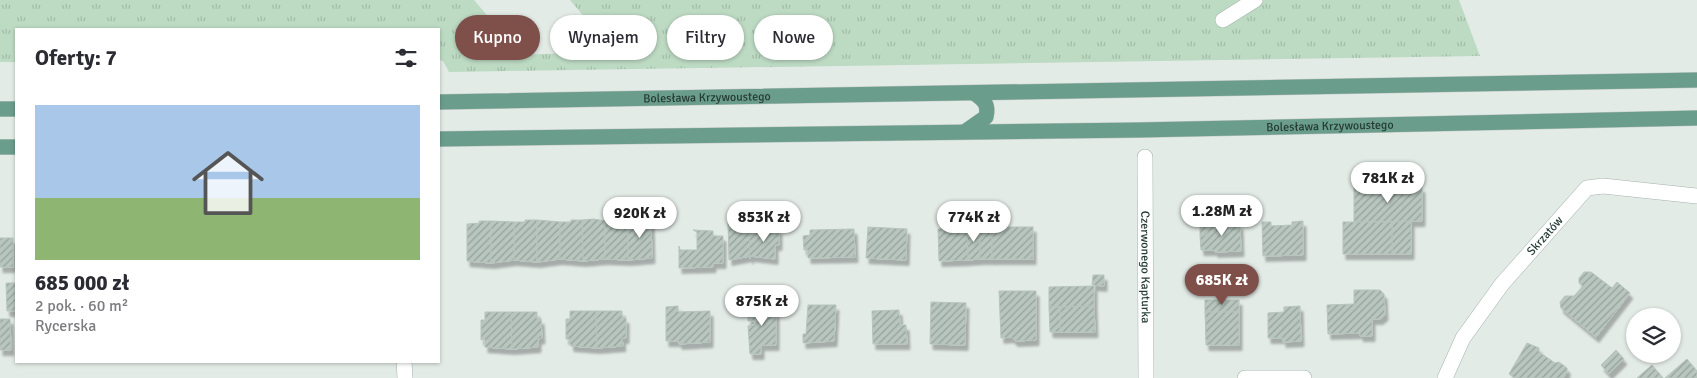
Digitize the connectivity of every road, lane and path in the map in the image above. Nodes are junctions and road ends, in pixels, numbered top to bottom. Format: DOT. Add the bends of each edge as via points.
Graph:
graph roads {
  1 [pos="1255,0"];
  2 [pos="1223,20"];
  3 [pos="1697,80"];
  4 [pos="974,93"];
  5 [pos="440,102"];
  6 [pos="0,109"];
  7 [pos="15,109"];
  8 [pos="1697,118"];
  9 [pos="964,132"];
  10 [pos="440,139"];
  11 [pos="0,147"];
  12 [pos="15,147"];
  13 [pos="1145,157"];
  14 [pos="1697,196"];
  15 [pos="404,363"];
  16 [pos="405,378"];
  17 [pos="1146,378"];
  18 [pos="1245,378"];
  19 [pos="1304,378"];
  20 [pos="1444,378"];
  1 -- 2 [label="street"];
  3 -- 4 [label="main road, Bolesława Krzywoustego"];
  4 -- 5 [label="main road, Bolesława Krzywoustego"];
  4 -- 9 [label="main road" via="984,100 988,109 986,117"];
  6 -- 7 [label="main road"];
  8 -- 9 [label="main road, Bolesława Krzywoustego"];
  9 -- 10 [label="main road, Bolesława Krzywoustego"];
  11 -- 12 [label="main road"];
  13 -- 17 [label="street, Czerwonego Kapturka"];
  14 -- 20 [label="street, Skrzatów" via="1603,186 1587,188 1502,284 1463,338"];
  15 -- 16 [label="street"];
  18 -- 19 [label="street"];
}
